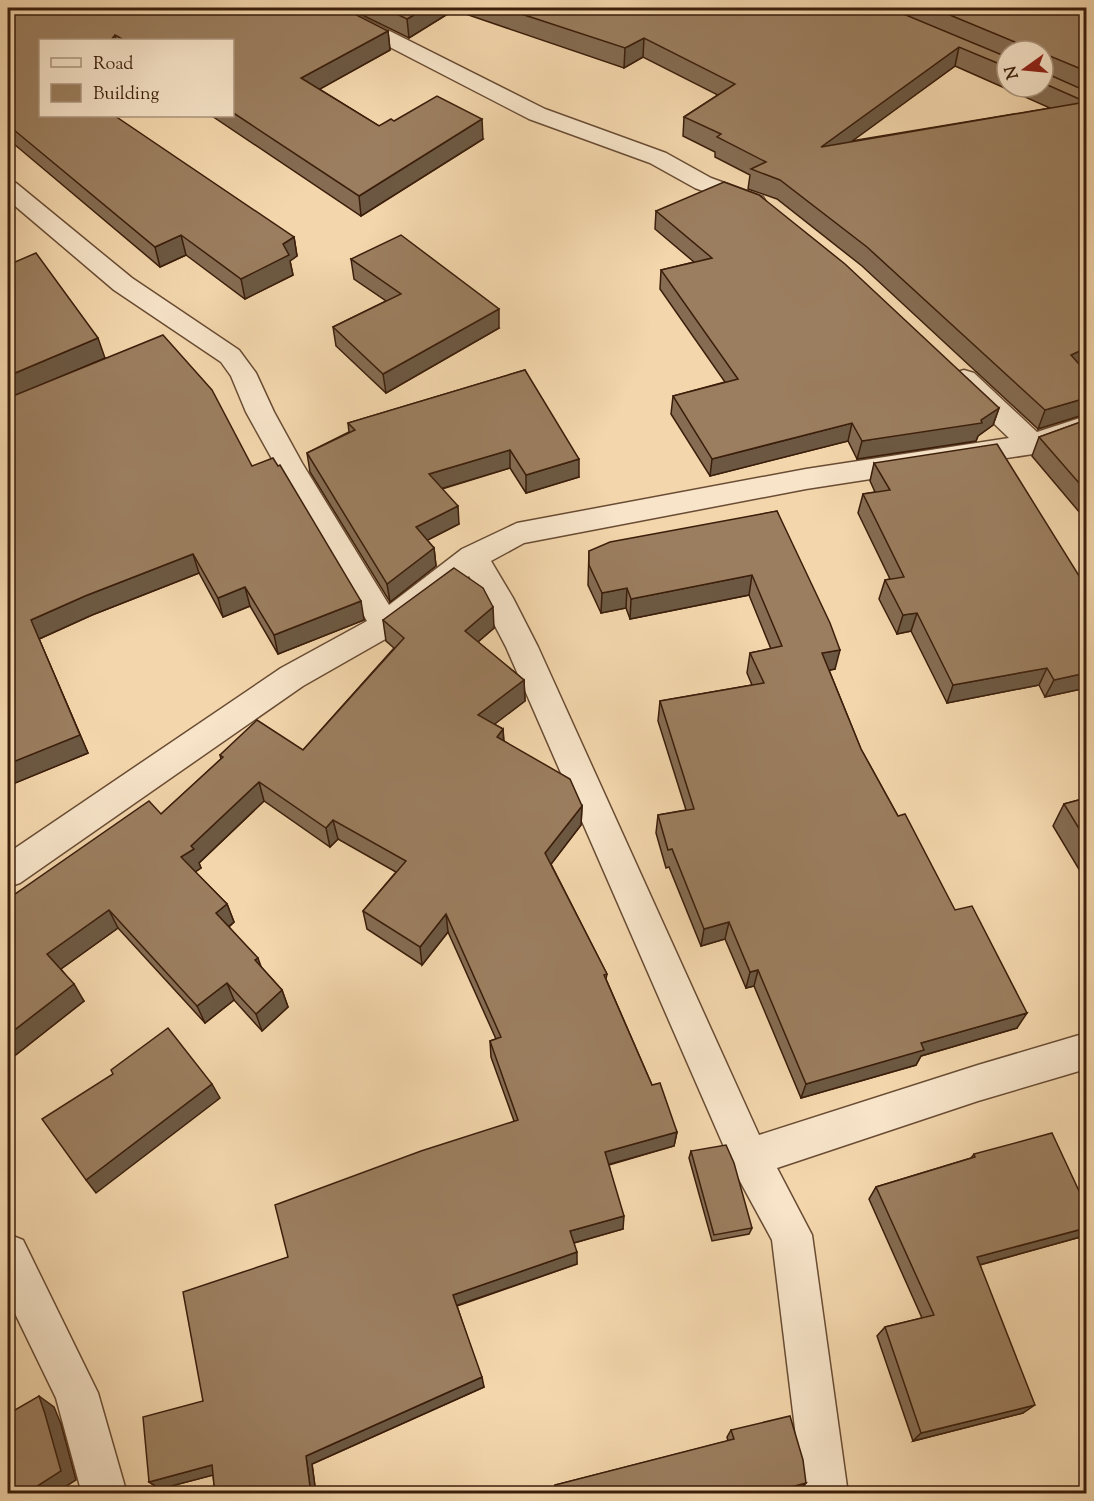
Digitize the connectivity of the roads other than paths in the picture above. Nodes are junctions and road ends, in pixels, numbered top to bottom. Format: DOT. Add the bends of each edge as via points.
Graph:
graph roads {
  1 [pos="329,8"];
  2 [pos="8,188"];
  3 [pos="776,213"];
  4 [pos="947,363"];
  5 [pos="1086,425"];
  6 [pos="1033,444"];
  7 [pos="473,557"];
  8 [pos="385,625"];
  9 [pos="8,872"];
  10 [pos="1086,1051"];
  11 [pos="748,1158"];
  12 [pos="8,1255"];
  13 [pos="105,1494"];
  14 [pos="826,1494"];
  1 -- 3 [label="street" via="537,114 658,158 703,183 767,206"];
  2 -- 8 [label="street" via="184,337 230,356"];
  4 -- 6 [label="street"];
  5 -- 6 [label="street"];
  6 -- 7 [label="street" via="806,479 517,534"];
  7 -- 8 [label="street"];
  7 -- 11 [label="street" via="522,647"];
  8 -- 9 [label="street" via="292,677"];
  10 -- 11 [label="street"];
  11 -- 14 [label="street" via="792,1235"];
  12 -- 13 [label="street" via="76,1393"];
}
